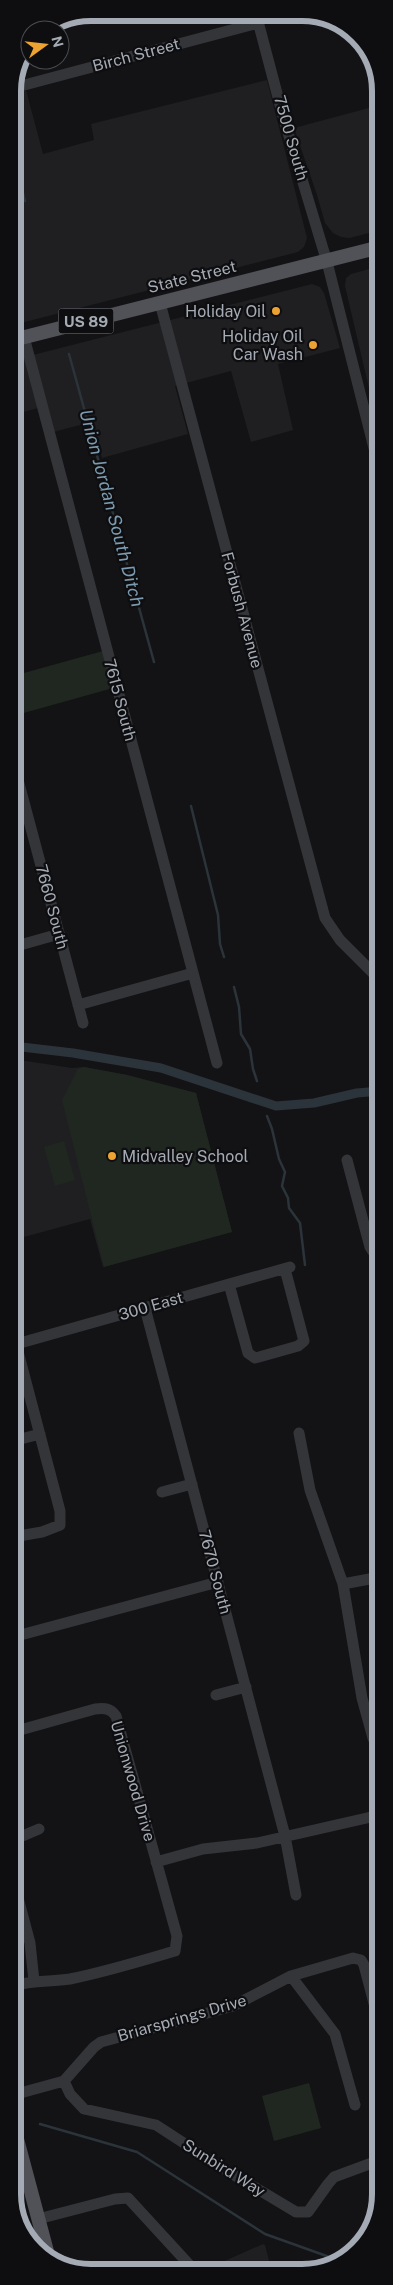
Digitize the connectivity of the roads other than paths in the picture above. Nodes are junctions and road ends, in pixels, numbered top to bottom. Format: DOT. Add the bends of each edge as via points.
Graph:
graph roads {
  1 [pos="247,21"];
  2 [pos="258,21"];
  3 [pos="22,85"];
  4 [pos="372,249"];
  5 [pos="326,262"];
  6 [pos="160,303"];
  7 [pos="21,338"];
  8 [pos="21,350"];
  9 [pos="372,441"];
  10 [pos="21,791"];
  11 [pos="59,934"];
  12 [pos="21,945"];
  13 [pos="372,972"];
  14 [pos="193,973"];
  15 [pos="78,1005"];
  16 [pos="83,1023"];
  17 [pos="217,1063"];
  18 [pos="346,1160"];
  19 [pos="372,1246"];
  20 [pos="229,1284"];
  21 [pos="145,1308"];
  22 [pos="21,1343"];
  23 [pos="21,1369"];
  24 [pos="299,1433"];
  25 [pos="40,1434"];
  26 [pos="21,1440"];
  27 [pos="192,1484"];
  28 [pos="162,1492"];
  29 [pos="21,1536"];
  30 [pos="372,1579"];
  31 [pos="218,1582"];
  32 [pos="343,1584"];
  33 [pos="21,1635"];
  34 [pos="246,1687"];
  35 [pos="216,1695"];
  36 [pos="21,1730"];
  37 [pos="372,1734"];
  38 [pos="372,1817"];
  39 [pos="39,1829"];
  40 [pos="285,1836"];
  41 [pos="21,1837"];
  42 [pos="156,1862"];
  43 [pos="296,1895"];
  44 [pos="21,1909"];
  45 [pos="372,1973"];
  46 [pos="366,1975"];
  47 [pos="291,1976"];
  48 [pos="34,1980"];
  49 [pos="21,1984"];
  50 [pos="372,1997"];
  51 [pos="64,2080"];
  52 [pos="21,2093"];
  53 [pos="355,2105"];
  54 [pos="21,2154"];
  55 [pos="372,2163"];
  56 [pos="38,2219"];
  57 [pos="45,2246"];
  58 [pos="189,2264"];
  1 -- 3 [label="street, Birch Street"];
  2 -- 5 [label="street, 7500 South"];
  4 -- 5 [label="main road, State Street / US 89"];
  5 -- 6 [label="main road, State Street / US 89"];
  5 -- 9 [label="street, 7500 South"];
  6 -- 7 [label="main road, State Street / US 89"];
  6 -- 13 [label="street, Forbush Avenue" via="325,918 340,940"];
  8 -- 14 [label="street, 7615 South"];
  10 -- 11 [label="street, 7660 South"];
  11 -- 12 [label="street"];
  11 -- 15 [label="street, 7660 South"];
  14 -- 15 [label="street"];
  14 -- 17 [label="street, 7615 South"];
  15 -- 16 [label="street, 7660 South"];
  18 -- 19 [label="street"];
  20 -- 20 [label="street, 300 East" via="288,1268 304,1341 298,1346 254,1358 248,1353"];
  20 -- 21 [label="street, 300 East"];
  21 -- 22 [label="street, 300 East"];
  21 -- 27 [label="street, 7670 South"];
  23 -- 25 [label="street"];
  24 -- 32 [label="street" via="310,1490"];
  25 -- 26 [label="street"];
  25 -- 29 [label="street" via="60,1510 60,1525"];
  27 -- 28 [label="street"];
  27 -- 31 [label="street, 7670 South"];
  30 -- 32 [label="street"];
  31 -- 33 [label="street"];
  31 -- 34 [label="street, 7670 South"];
  32 -- 37 [label="street" via="362,1698"];
  34 -- 35 [label="street"];
  34 -- 40 [label="street, 7670 South"];
  36 -- 42 [label="street, Unionwood Drive" via="95,1709 111,1710 119,1723"];
  38 -- 40 [label="street"];
  39 -- 41 [label="street"];
  40 -- 42 [label="street" via="202,1849"];
  40 -- 43 [label="street, 7670 South"];
  42 -- 48 [label="street, Unionwood Drive" via="177,1936 175,1951 77,1978"];
  44 -- 48 [label="street" via="30,1943"];
  45 -- 46 [label="street"];
  46 -- 47 [label="street, Briarsprings Drive" via="361,1960 353,1958"];
  46 -- 50 [label="street"];
  47 -- 51 [label="street, Briarsprings Drive" via="233,2006 101,2042"];
  47 -- 53 [label="street" via="334,2034"];
  48 -- 49 [label="street"];
  51 -- 52 [label="street"];
  51 -- 55 [label="street, Sunbird Way" via="70,2094 84,2109 156,2124 296,2212 308,2212 334,2177"];
  54 -- 56 [label="main road"];
  56 -- 57 [label="main road"];
  56 -- 58 [label="street" via="128,2198"];
}
